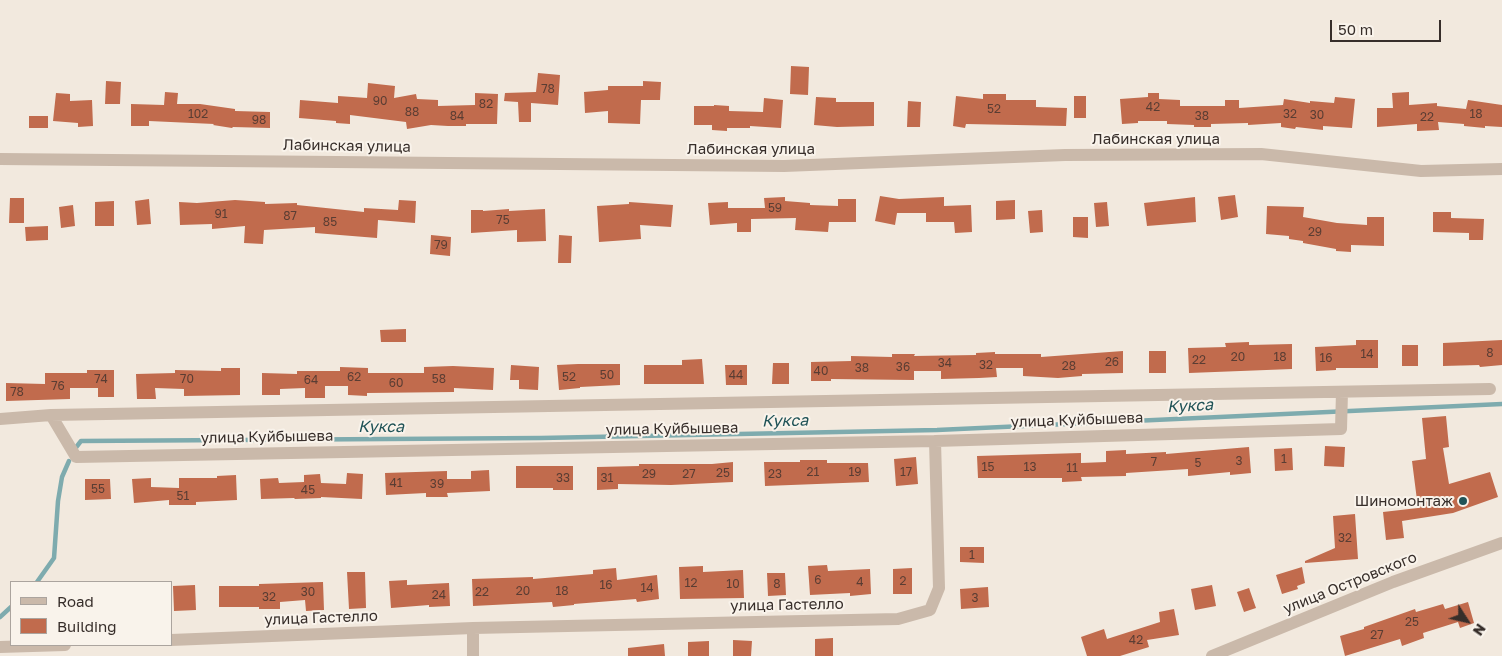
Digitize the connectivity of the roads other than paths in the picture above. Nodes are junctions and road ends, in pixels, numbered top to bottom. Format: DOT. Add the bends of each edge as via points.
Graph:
graph roads {
  1 [pos="0,159"];
  2 [pos="1502,169"];
  3 [pos="1490,389"];
  4 [pos="1341,398"];
  5 [pos="51,415"];
  6 [pos="0,419"];
  7 [pos="935,441"];
  8 [pos="1502,543"];
  9 [pos="473,628"];
  10 [pos="172,640"];
  11 [pos="43,646"];
  12 [pos="0,648"];
  13 [pos="473,656"];
  14 [pos="1212,656"];
  1 -- 2 [label="street, Лабинская улица" via="784,166 1065,155 1261,154 1421,171"];
  3 -- 4 [label="street, улица Куйбышева"];
  4 -- 5 [label="street, улица Куйбышева"];
  4 -- 7 [label="street, улица Куйбышева" via="1341,429"];
  5 -- 6 [label="street, улица Куйбышева"];
  5 -- 7 [label="street, улица Куйбышева" via="76,457"];
  7 -- 9 [label="street, улица Гастелло" via="939,588 930,610 898,619"];
  8 -- 14 [label="street, улица Островского" via="1393,582"];
  9 -- 10 [label="street, улица Гастелло"];
  9 -- 13 [label="street"];
  11 -- 12 [label="street"];
}
